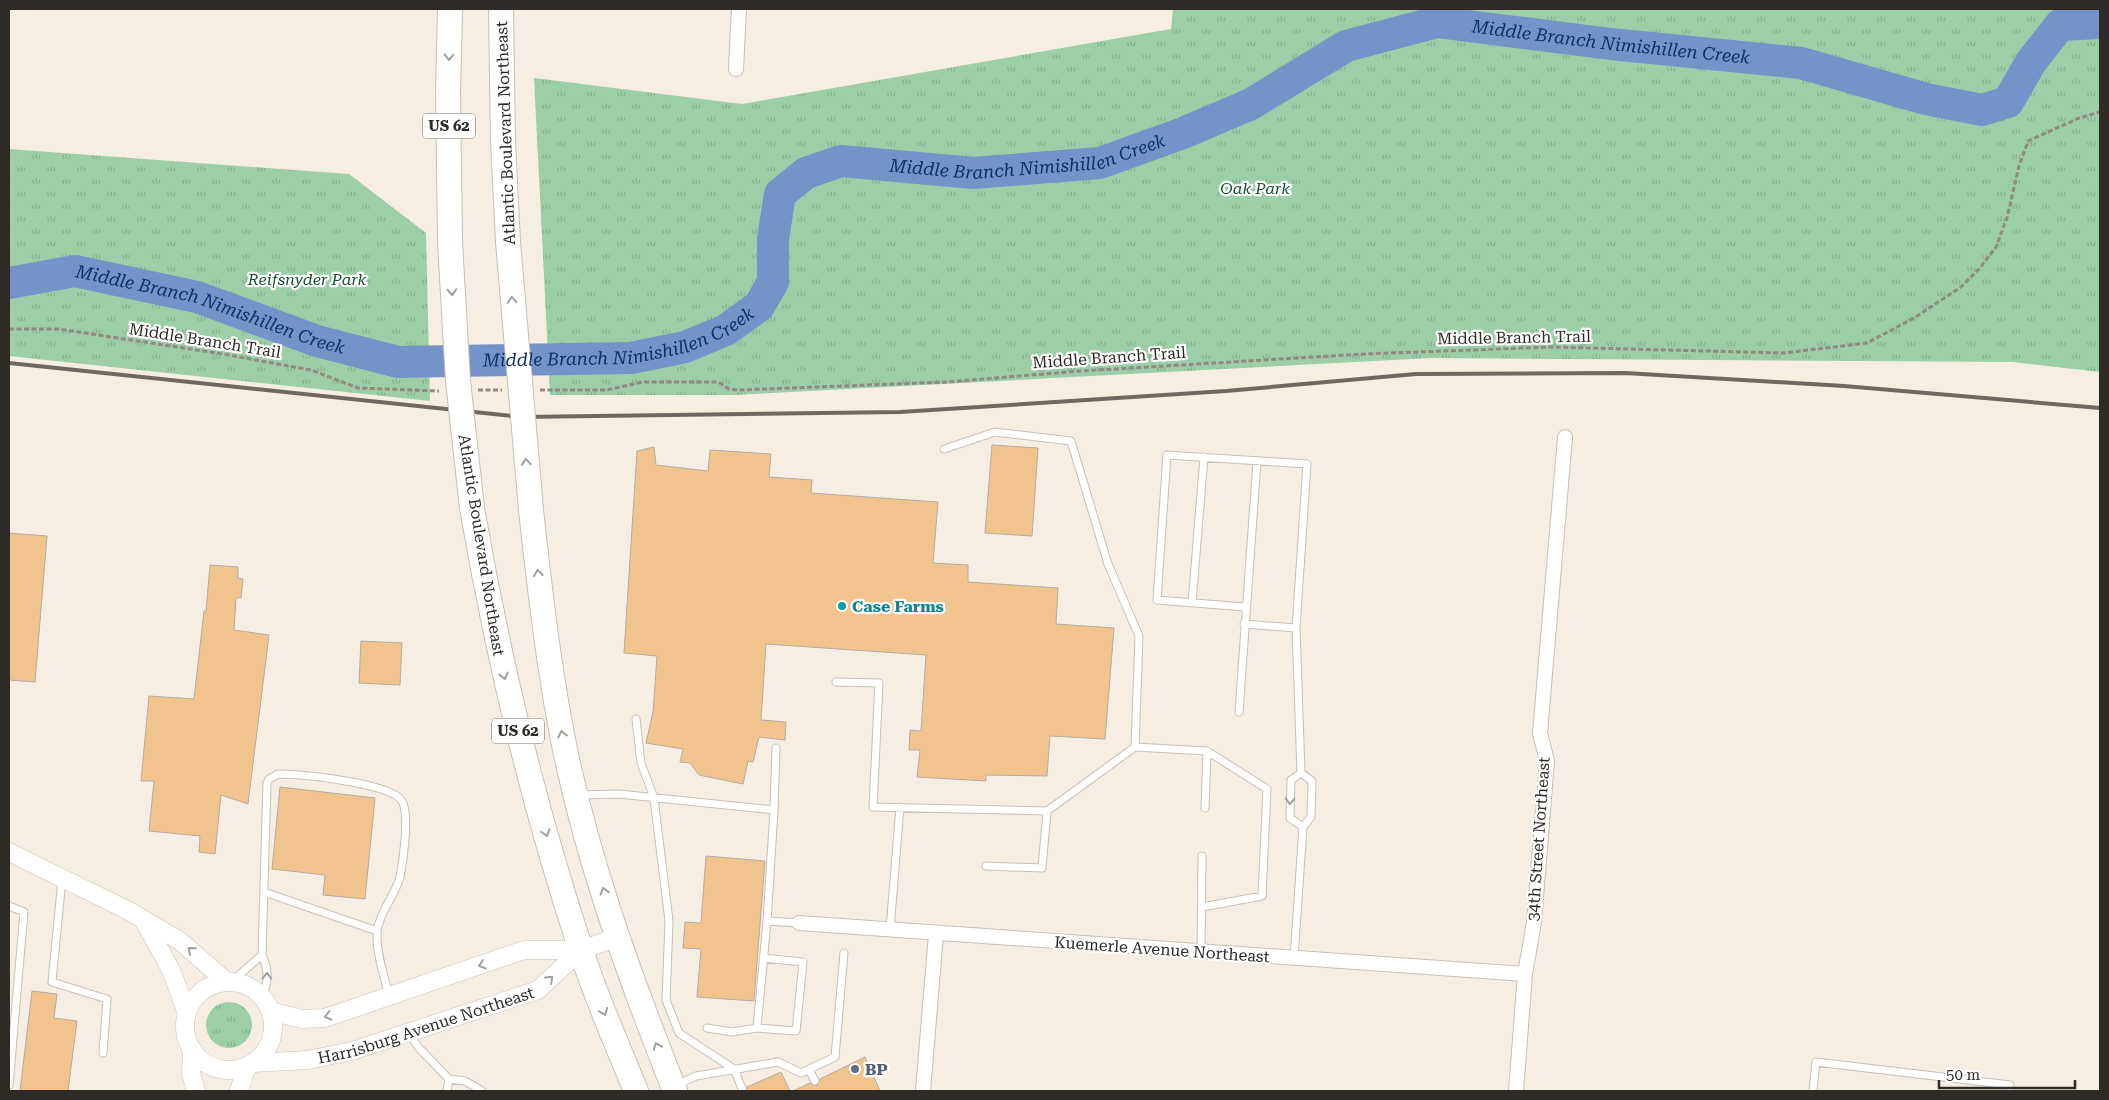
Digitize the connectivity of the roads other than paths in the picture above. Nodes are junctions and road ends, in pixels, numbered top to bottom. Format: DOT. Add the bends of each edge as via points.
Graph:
graph roads {
  1 [pos="450,9"];
  2 [pos="501,9"];
  3 [pos="739,9"];
  4 [pos="736,69"];
  5 [pos="1565,438"];
  6 [pos="944,449"];
  7 [pos="1204,457"];
  8 [pos="1257,461"];
  9 [pos="1192,603"];
  10 [pos="1245,607"];
  11 [pos="1244,624"];
  12 [pos="1296,628"];
  13 [pos="836,682"];
  14 [pos="1239,712"];
  15 [pos="636,719"];
  16 [pos="1135,747"];
  17 [pos="776,748"];
  18 [pos="1207,751"];
  19 [pos="1300,773"];
  20 [pos="576,795"];
  21 [pos="654,798"];
  22 [pos="900,807"];
  23 [pos="1205,808"];
  24 [pos="774,810"];
  25 [pos="1047,811"];
  26 [pos="1303,827"];
  27 [pos="9,852"];
  28 [pos="1202,856"];
  29 [pos="986,866"];
  30 [pos="62,877"];
  31 [pos="264,892"];
  32 [pos="9,906"];
  33 [pos="1202,907"];
  34 [pos="144,921"];
  35 [pos="767,921"];
  36 [pos="799,923"];
  37 [pos="890,930"];
  38 [pos="377,931"];
  39 [pos="936,934"];
  40 [pos="618,937"];
  41 [pos="581,950"];
  42 [pos="844,952"];
  43 [pos="1201,952"];
  44 [pos="262,955"];
  45 [pos="763,958"];
  46 [pos="1294,958"];
  47 [pos="1525,974"];
  48 [pos="229,982"];
  49 [pos="389,997"];
  50 [pos="266,1004"];
  51 [pos="187,1014"];
  52 [pos="707,1028"];
  53 [pos="757,1028"];
  54 [pos="409,1033"];
  55 [pos="192,1049"];
  56 [pos="103,1053"];
  57 [pos="250,1064"];
  58 [pos="734,1069"];
  59 [pos="809,1070"];
  60 [pos="450,1079"];
  61 [pos="814,1081"];
  62 [pos="9,1085"];
  63 [pos="674,1089"];
  64 [pos="196,1091"];
  65 [pos="239,1091"];
  66 [pos="447,1091"];
  67 [pos="482,1091"];
  68 [pos="636,1091"];
  69 [pos="743,1091"];
  70 [pos="923,1091"];
  71 [pos="1516,1091"];
  72 [pos="1813,1091"];
  73 [pos="2010,1091"];
  1 -- 41 [label="highway, Atlantic Boulevard Northeast / US 62, one-way, bridge" via="450,243 458,381 472,508 510,700"];
  20 -- 2 [label="highway, Atlantic Boulevard Northeast / US 62, one-way, bridge" via="558,715 530,510 508,242"];
  3 -- 4 [label="street"];
  5 -- 47 [label="street, 34th Street Northeast" via="1540,733 1547,761 1534,922"];
  6 -- 16 [label="lane" via="995,432 1071,441 1108,564 1139,636"];
  7 -- 8 [label="lane"];
  7 -- 9 [label="lane"];
  7 -- 9 [label="lane" via="1167,455 1157,600"];
  8 -- 10 [label="lane"];
  8 -- 12 [label="lane" via="1307,464"];
  9 -- 10 [label="lane"];
  10 -- 11 [label="lane"];
  11 -- 12 [label="lane"];
  11 -- 14 [label="lane"];
  12 -- 19 [label="lane"];
  13 -- 22 [label="lane" via="879,683 873,807"];
  15 -- 21 [label="lane" via="641,763"];
  16 -- 18 [label="lane"];
  16 -- 25 [label="lane"];
  17 -- 24 [label="lane"];
  18 -- 23 [label="lane"];
  18 -- 33 [label="lane" via="1267,789 1262,896"];
  19 -- 26 [label="lane" via="1312,781 1310,817"];
  19 -- 26 [label="lane, one-way" via="1291,780 1290,818"];
  20 -- 21 [label="lane" via="619,794"];
  40 -- 20 [label="highway, Atlantic Boulevard Northeast / US 62, one-way"];
  21 -- 24 [label="lane"];
  21 -- 58 [label="lane" via="669,921 666,1000 678,1033"];
  22 -- 25 [label="lane"];
  22 -- 37 [label="lane"];
  24 -- 35 [label="lane"];
  25 -- 29 [label="lane" via="1042,868"];
  26 -- 46 [label="lane"];
  27 -- 30 [label="street"];
  28 -- 33 [label="lane"];
  30 -- 34 [label="street"];
  30 -- 56 [label="lane" via="52,982 107,999"];
  31 -- 38 [label="lane"];
  31 -- 38 [label="lane" via="269,779 284,774 385,789 401,799 406,820 400,877"];
  31 -- 44 [label="lane"];
  32 -- 62 [label="lane" via="24,912"];
  33 -- 43 [label="lane"];
  48 -- 34 [label="street, one-way" via="180,941"];
  34 -- 51 [label="street" via="170,970"];
  35 -- 36 [label="lane"];
  35 -- 45 [label="lane"];
  36 -- 37 [label="street, Kuemerle Avenue Northeast"];
  37 -- 39 [label="street, Kuemerle Avenue Northeast"];
  38 -- 49 [label="lane"];
  39 -- 43 [label="street, Kuemerle Avenue Northeast"];
  39 -- 70 [label="street"];
  40 -- 41 [label="street, Harrisburg Avenue Northeast"];
  63 -- 40 [label="highway, US 62, one-way"];
  41 -- 49 [label="street, Harrisburg Avenue Northeast, one-way" via="524,950"];
  54 -- 41 [label="street, Harrisburg Avenue Northeast, one-way" via="538,990"];
  41 -- 68 [label="highway, US 62, one-way"];
  42 -- 59 [label="lane" via="835,1057"];
  43 -- 46 [label="street, Kuemerle Avenue Northeast"];
  44 -- 48 [label="lane"];
  50 -- 44 [label="lane, one-way" via="267,966"];
  45 -- 53 [label="lane"];
  45 -- 53 [label="lane" via="803,962 796,1031"];
  46 -- 47 [label="street, Kuemerle Avenue Northeast"];
  47 -- 71 [label="street, 34th Street Northeast"];
  48 -- 50 [label="street" via="248,987"];
  48 -- 51 [label="street" via="214,984 202,991"];
  49 -- 50 [label="street, Harrisburg Avenue Northeast, one-way" via="339,1014 312,1019 298,1018"];
  50 -- 57 [label="street" via="273,1025 271,1040 264,1052"];
  51 -- 55 [label="street" via="185,1032"];
  52 -- 53 [label="lane" via="732,1032"];
  54 -- 57 [label="street, Harrisburg Avenue Northeast" via="330,1056"];
  54 -- 60 [label="lane" via="419,1048"];
  55 -- 57 [label="street" via="200,1059 216,1068 229,1070"];
  55 -- 64 [label="street" via="191,1073"];
  57 -- 65 [label="street"];
  58 -- 59 [label="lane" via="778,1062 801,1073"];
  58 -- 63 [label="lane" via="696,1076"];
  58 -- 69 [label="lane"];
  59 -- 61 [label="lane"];
  60 -- 66 [label="lane"];
  60 -- 67 [label="lane" via="464,1081"];
  72 -- 73 [label="lane" via="1816,1062 2010,1085"];
}
